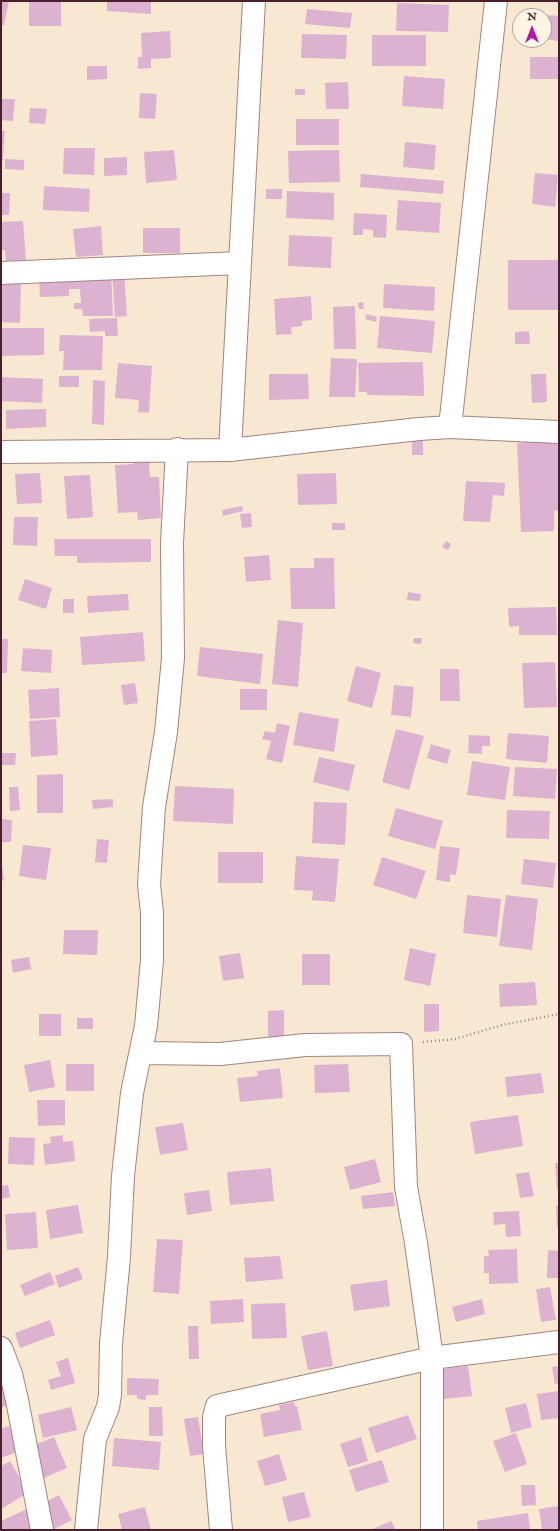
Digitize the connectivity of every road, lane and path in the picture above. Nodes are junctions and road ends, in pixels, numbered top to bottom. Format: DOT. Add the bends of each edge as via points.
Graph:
graph roads {
  1 [pos="254,1"];
  2 [pos="496,1"];
  3 [pos="240,263"];
  4 [pos="1,273"];
  5 [pos="450,428"];
  6 [pos="559,432"];
  7 [pos="177,449"];
  8 [pos="230,450"];
  9 [pos="1,452"];
  10 [pos="559,1014"];
  11 [pos="401,1044"];
  12 [pos="142,1053"];
  13 [pos="559,1342"];
  14 [pos="1,1348"];
  15 [pos="432,1358"];
  16 [pos="42,1530"];
  17 [pos="86,1530"];
  18 [pos="221,1530"];
  19 [pos="432,1530"];
  1 -- 3 [label="street"];
  2 -- 5 [label="street"];
  3 -- 4 [label="street"];
  3 -- 8 [label="street"];
  5 -- 6 [label="street"];
  5 -- 8 [label="street"];
  7 -- 8 [label="street"];
  7 -- 9 [label="street"];
  7 -- 12 [label="street" via="172,543 173,658 166,732 154,807 149,884 152,960"];
  10 -- 11 [label="path" via="502,1025 455,1039"];
  11 -- 12 [label="street" via="305,1045 220,1054"];
  11 -- 15 [label="street" via="406,1187"];
  12 -- 17 [label="street" via="132,1093 123,1176 120,1257 111,1343 110,1395 108,1407 95,1438"];
  13 -- 15 [label="street"];
  14 -- 16 [label="street" via="17,1400"];
  15 -- 18 [label="street" via="217,1406 214,1417 214,1446"];
  15 -- 19 [label="street"];
}
